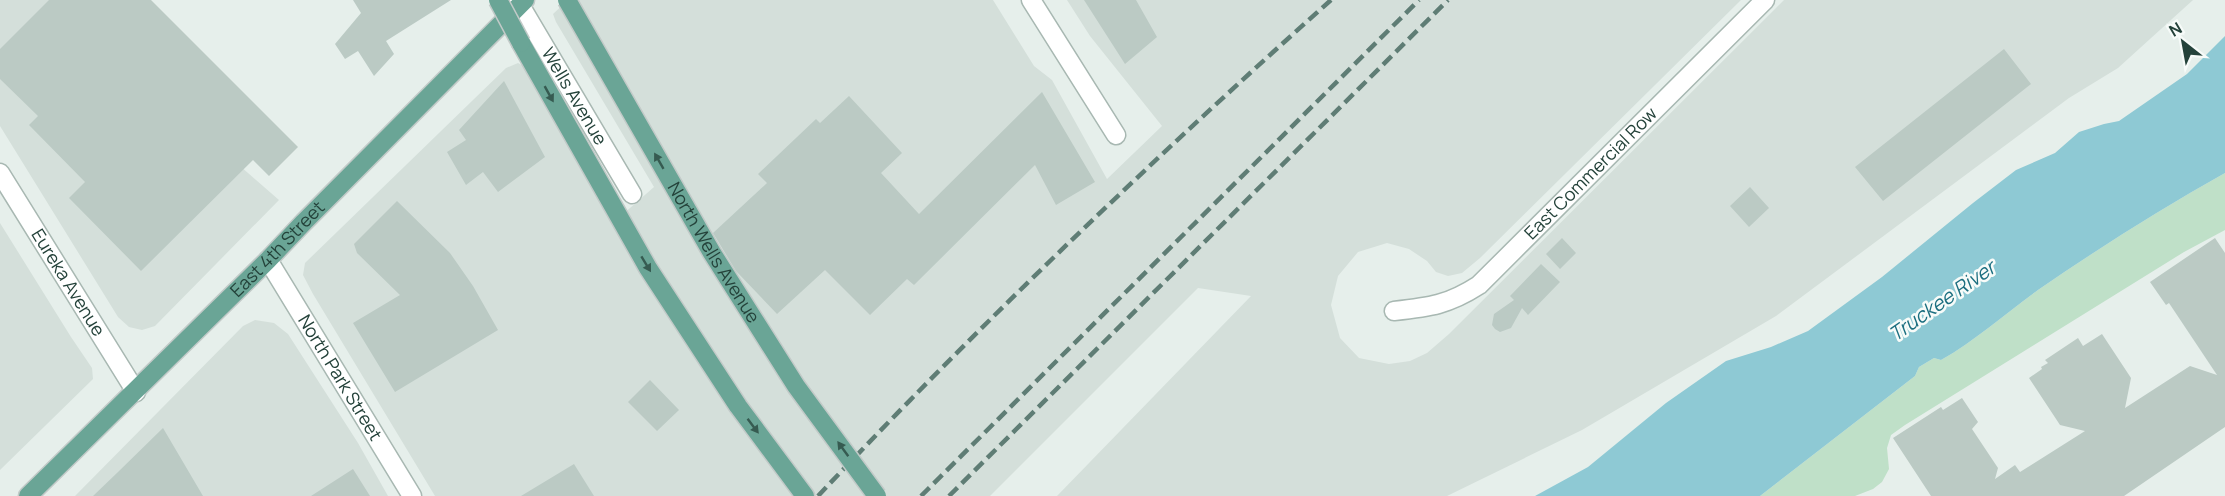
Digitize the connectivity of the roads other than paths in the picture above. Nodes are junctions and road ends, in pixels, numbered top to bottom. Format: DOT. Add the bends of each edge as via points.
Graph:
graph roads {
  1 [pos="498,0"];
  2 [pos="567,0"];
  3 [pos="1031,0"];
  4 [pos="1765,0"];
  5 [pos="520,2"];
  6 [pos="1116,135"];
  7 [pos="0,173"];
  8 [pos="632,194"];
  9 [pos="268,260"];
  10 [pos="1394,311"];
  11 [pos="136,392"];
  12 [pos="28,496"];
  13 [pos="412,496"];
  14 [pos="805,496"];
  15 [pos="877,496"];
  1 -- 14 [label="main road, one-way, bridge" via="648,268 738,406"];
  15 -- 2 [label="main road, North Wells Avenue, one-way, bridge" via="796,386 718,262"];
  3 -- 6 [label="street"];
  4 -- 10 [label="street, East Commercial Row" via="1479,285 1433,306"];
  5 -- 8 [label="street, Wells Avenue"];
  5 -- 9 [label="main road, East 4th Street"];
  7 -- 11 [label="street, Eureka Avenue"];
  9 -- 11 [label="main road, East 4th Street"];
  9 -- 13 [label="street, North Park Street"];
  11 -- 12 [label="main road, East 4th Street"];
}
